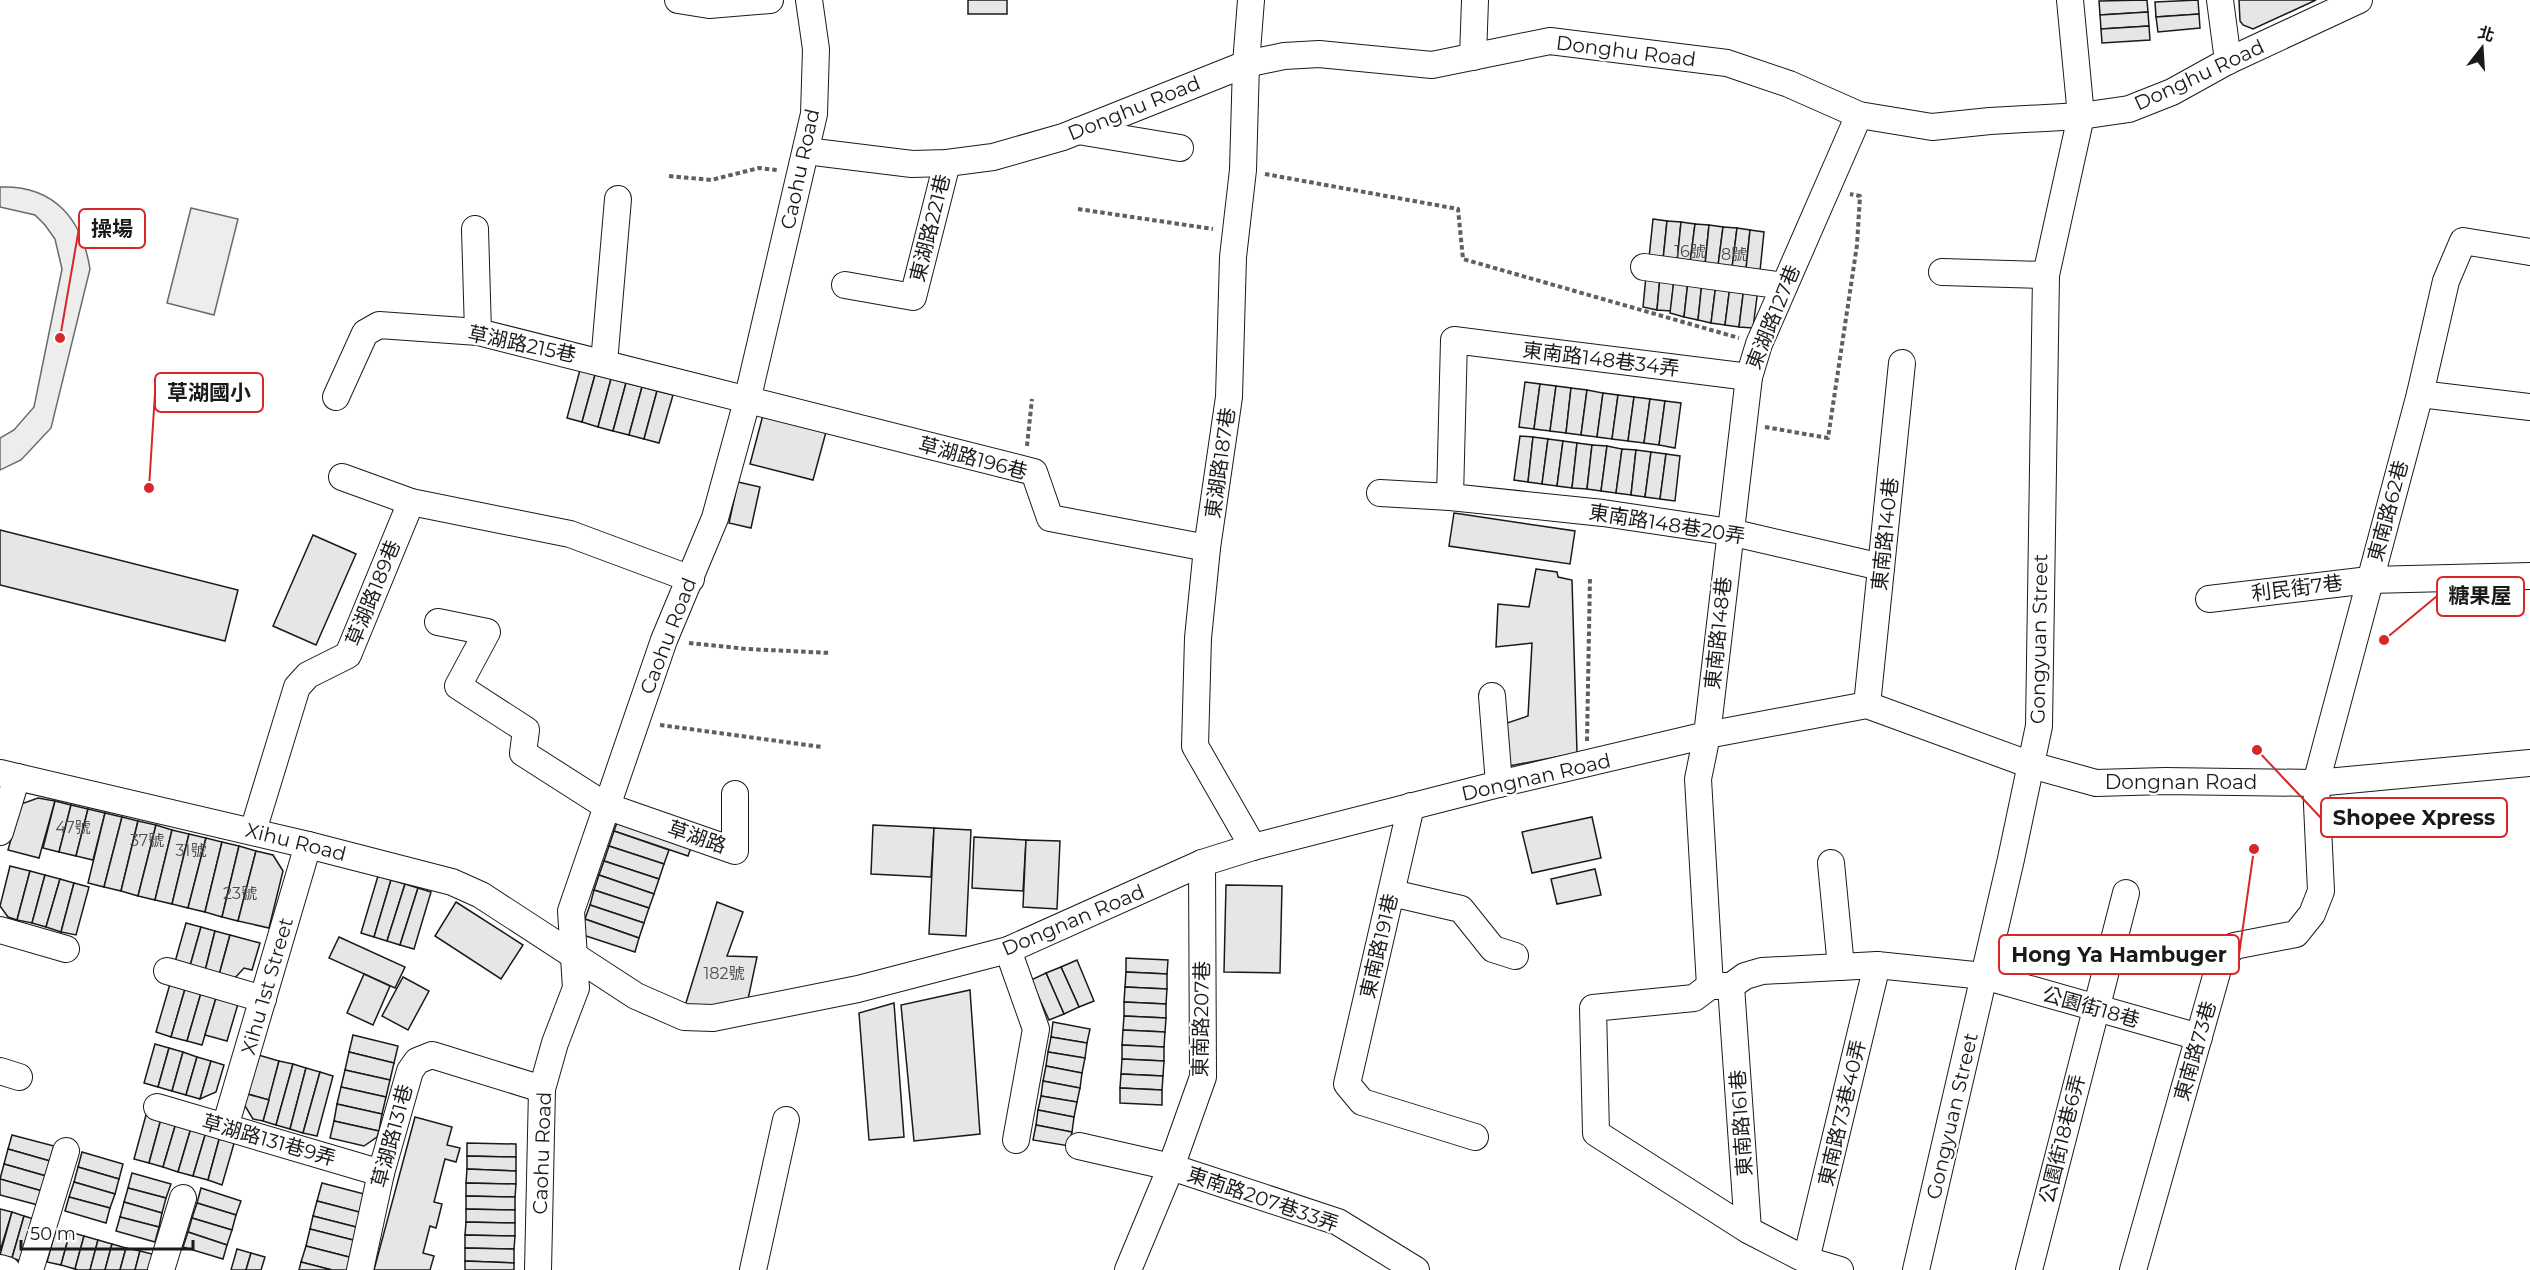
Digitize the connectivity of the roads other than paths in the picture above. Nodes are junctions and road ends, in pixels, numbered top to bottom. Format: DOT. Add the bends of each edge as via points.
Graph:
graph roads {
  1 [pos="678,0"];
  2 [pos="770,0"];
  3 [pos="809,0"];
  4 [pos="1251,0"];
  5 [pos="1475,0"];
  6 [pos="2070,0"];
  7 [pos="2220,0"];
  8 [pos="2358,0"];
  9 [pos="1473,57"];
  10 [pos="2228,61"];
  11 [pos="1246,64"];
  12 [pos="1859,115"];
  13 [pos="2082,116"];
  14 [pos="1078,131"];
  15 [pos="1180,148"];
  16 [pos="803,161"];
  17 [pos="947,163"];
  18 [pos="618,199"];
  19 [pos="475,229"];
  20 [pos="2530,252"];
  21 [pos="1644,267"];
  22 [pos="1942,272"];
  23 [pos="2046,275"];
  24 [pos="845,285"];
  25 [pos="1784,286"];
  26 [pos="478,332"];
  27 [pos="604,363"];
  28 [pos="1902,363"];
  29 [pos="1749,377"];
  30 [pos="2420,394"];
  31 [pos="336,397"];
  32 [pos="747,401"];
  33 [pos="2530,407"];
  34 [pos="342,477"];
  35 [pos="1380,493"];
  36 [pos="1450,497"];
  37 [pos="411,502"];
  38 [pos="1730,532"];
  39 [pos="1208,548"];
  40 [pos="1881,567"];
  41 [pos="2530,576"];
  42 [pos="691,579"];
  43 [pos="2369,580"];
  44 [pos="2209,598"];
  45 [pos="438,622"];
  46 [pos="1492,696"];
  47 [pos="1867,705"];
  48 [pos="1707,735"];
  49 [pos="2530,763"];
  50 [pos="2031,765"];
  51 [pos="8,775"];
  52 [pos="2316,783"];
  53 [pos="1499,784"];
  54 [pos="735,794"];
  55 [pos="606,806"];
  56 [pos="1411,806"];
  57 [pos="253,831"];
  58 [pos="0,832"];
  59 [pos="308,845"];
  60 [pos="1253,847"];
  61 [pos="1202,863"];
  62 [pos="1831,863"];
  63 [pos="2126,892"];
  64 [pos="1392,893"];
  65 [pos="0,930"];
  66 [pos="66,949"];
  67 [pos="1008,950"];
  68 [pos="1515,956"];
  69 [pos="573,957"];
  70 [pos="1877,965"];
  71 [pos="1841,967"];
  72 [pos="166,971"];
  73 [pos="1984,976"];
  74 [pos="1721,986"];
  75 [pos="263,999"];
  76 [pos="2094,1008"];
  77 [pos="2199,1037"];
  78 [pos="542,1089"];
  79 [pos="157,1107"];
  80 [pos="786,1120"];
  81 [pos="225,1127"];
  82 [pos="1475,1137"];
  83 [pos="1016,1140"];
  84 [pos="1079,1146"];
  85 [pos="66,1151"];
  86 [pos="1171,1167"];
  87 [pos="381,1173"];
  88 [pos="183,1198"];
  89 [pos="1748,1230"];
  90 [pos="1806,1260"];
  91 [pos="0,1268"];
  92 [pos="7,1270"];
  93 [pos="30,1270"];
  94 [pos="161,1270"];
  95 [pos="360,1270"];
  96 [pos="538,1270"];
  97 [pos="753,1270"];
  98 [pos="1128,1270"];
  99 [pos="1416,1270"];
  100 [pos="1840,1270"];
  101 [pos="1916,1270"];
  102 [pos="2029,1270"];
  103 [pos="2133,1270"];
  1 -- 2 [label="street" via="709,5"];
  3 -- 16 [label="street, Caohu Road" via="816,49 814,103"];
  4 -- 11 [label="street, 東湖路187巷"];
  5 -- 9 [label="street"];
  6 -- 13 [label="street, Gongyuan Street"];
  7 -- 10 [label="street"];
  8 -- 10 [label="street, Donghu Road"];
  9 -- 11 [label="street, Donghu Road" via="1432,65 1320,54"];
  9 -- 12 [label="street, Donghu Road" via="1550,41 1727,63 1789,84"];
  10 -- 13 [label="street, Donghu Road" via="2172,92 2129,109"];
  11 -- 14 [label="street, Donghu Road"];
  11 -- 39 [label="street, 東湖路187巷" via="1229,397"];
  12 -- 13 [label="street, Donghu Road" via="1932,127"];
  12 -- 25 [label="street, 東湖路127巷"];
  13 -- 23 [label="street, Gongyuan Street"];
  14 -- 15 [label="street"];
  14 -- 17 [label="street, Donghu Road" via="993,157"];
  16 -- 17 [label="street, Donghu Road"];
  16 -- 32 [label="street, Caohu Road"];
  17 -- 24 [label="street, 東湖路221巷" via="913,297"];
  18 -- 27 [label="street"];
  19 -- 26 [label="street"];
  20 -- 30 [label="street, 東南路62巷" via="2463,241 2446,281"];
  21 -- 25 [label="street"];
  22 -- 23 [label="street"];
  23 -- 50 [label="street, Gongyuan Street" via="2038,726"];
  25 -- 29 [label="street, 東湖路127巷"];
  26 -- 27 [label="street, 草湖路215巷"];
  26 -- 31 [label="street, 草湖路215巷" via="379,325 365,333"];
  27 -- 32 [label="street, 草湖路215巷"];
  28 -- 40 [label="street, 東南路140巷"];
  29 -- 36 [label="street, 東南路148巷34弄" via="1454,340"];
  29 -- 38 [label="street, 東湖路127巷"];
  30 -- 33 [label="street"];
  30 -- 43 [label="street, 東南路62巷"];
  32 -- 39 [label="street, 草湖路196巷" via="1025,469 1034,472 1050,518"];
  32 -- 42 [label="street, Caohu Road" via="714,518"];
  34 -- 37 [label="street"];
  35 -- 36 [label="street, 東南路148巷20弄"];
  36 -- 38 [label="street, 東南路148巷20弄" via="1603,513"];
  37 -- 42 [label="street" via="570,534"];
  37 -- 57 [label="street, 草湖路189巷" via="348,655 308,675 297,687"];
  38 -- 40 [label="street, 東南路148巷20弄"];
  38 -- 48 [label="street, 東南路148巷"];
  39 -- 60 [label="street, 東湖路187巷" via="1198,638 1195,746"];
  40 -- 47 [label="street, 東南路140巷"];
  41 -- 43 [label="street, 利民街7巷"];
  42 -- 55 [label="street, Caohu Road" via="664,640"];
  43 -- 44 [label="street, 利民街7巷"];
  43 -- 52 [label="street, 東南路62巷"];
  45 -- 55 [label="street" via="487,632 458,686 526,730 523,753"];
  46 -- 53 [label="street"];
  47 -- 48 [label="street, Dongnan Road"];
  47 -- 50 [label="street, Dongnan Road"];
  48 -- 53 [label="street, Dongnan Road"];
  48 -- 74 [label="street, 東南路161巷" via="1698,779"];
  49 -- 52 [label="street, Dongnan Road"];
  50 -- 52 [label="street, Dongnan Road" via="2096,783"];
  50 -- 73 [label="street, Gongyuan Street"];
  51 -- 57 [label="street, Xihu Road"];
  51 -- 58 [label="street"];
  52 -- 77 [label="street, 東南路73巷" via="2321,891 2312,914 2296,934 2234,946 2220,962"];
  53 -- 56 [label="street, Dongnan Road"];
  54 -- 55 [label="street, 草湖路" via="735,850"];
  55 -- 69 [label="street, Caohu Road" via="571,911"];
  56 -- 60 [label="street, Dongnan Road"];
  56 -- 64 [label="street, 東南路191巷"];
  57 -- 59 [label="street, Xihu Road"];
  59 -- 69 [label="street, Xihu Road" via="452,882 481,895"];
  59 -- 75 [label="street, Xihu 1st Street"];
  60 -- 61 [label="street, Dongnan Road"];
  61 -- 67 [label="street, Dongnan Road"];
  61 -- 86 [label="street, 東南路207巷" via="1203,1077"];
  62 -- 71 [label="street"];
  63 -- 76 [label="street, 公園街18巷6弄"];
  64 -- 68 [label="street" via="1461,909 1493,949"];
  64 -- 82 [label="street, 東南路191巷" via="1347,1084 1362,1102"];
  65 -- 66 [label="street"];
  67 -- 69 [label="street, Dongnan Road" via="858,989 713,1018 684,1017 662,1010"];
  67 -- 83 [label="street" via="1036,1029"];
  69 -- 78 [label="street, Caohu Road" via="576,988"];
  70 -- 71 [label="street, 公園街18巷"];
  70 -- 73 [label="street, 公園街18巷"];
  70 -- 90 [label="street, 東南路73巷40弄"];
  71 -- 74 [label="street, 公園街18巷" via="1762,971"];
  72 -- 75 [label="street"];
  73 -- 76 [label="street, 公園街18巷"];
  73 -- 101 [label="street, Gongyuan Street"];
  74 -- 89 [label="street, 東南路161巷"];
  74 -- 89 [label="street, 公園街18巷" via="1694,998 1593,1008 1596,1133"];
  75 -- 81 [label="street, Xihu 1st Street"];
  76 -- 77 [label="street, 公園街18巷"];
  76 -- 102 [label="street, 公園街18巷6弄"];
  77 -- 103 [label="street, 東南路73巷"];
  78 -- 87 [label="street, 草湖路131巷" via="432,1055 417,1061 410,1071"];
  78 -- 96 [label="street, Caohu Road"];
  79 -- 81 [label="street, 草湖路131巷9弄"];
  80 -- 97 [label="street"];
  81 -- 87 [label="street, 草湖路131巷9弄"];
  84 -- 86 [label="street, 東南路207巷33弄"];
  85 -- 93 [label="street"];
  86 -- 98 [label="street, 東南路207巷"];
  86 -- 99 [label="street, 東南路207巷33弄" via="1338,1222"];
  87 -- 95 [label="street, 草湖路131巷"];
  88 -- 94 [label="street"];
  89 -- 90 [label="street"];
  90 -- 100 [label="street"];
  91 -- 92 [label="street"];
}
